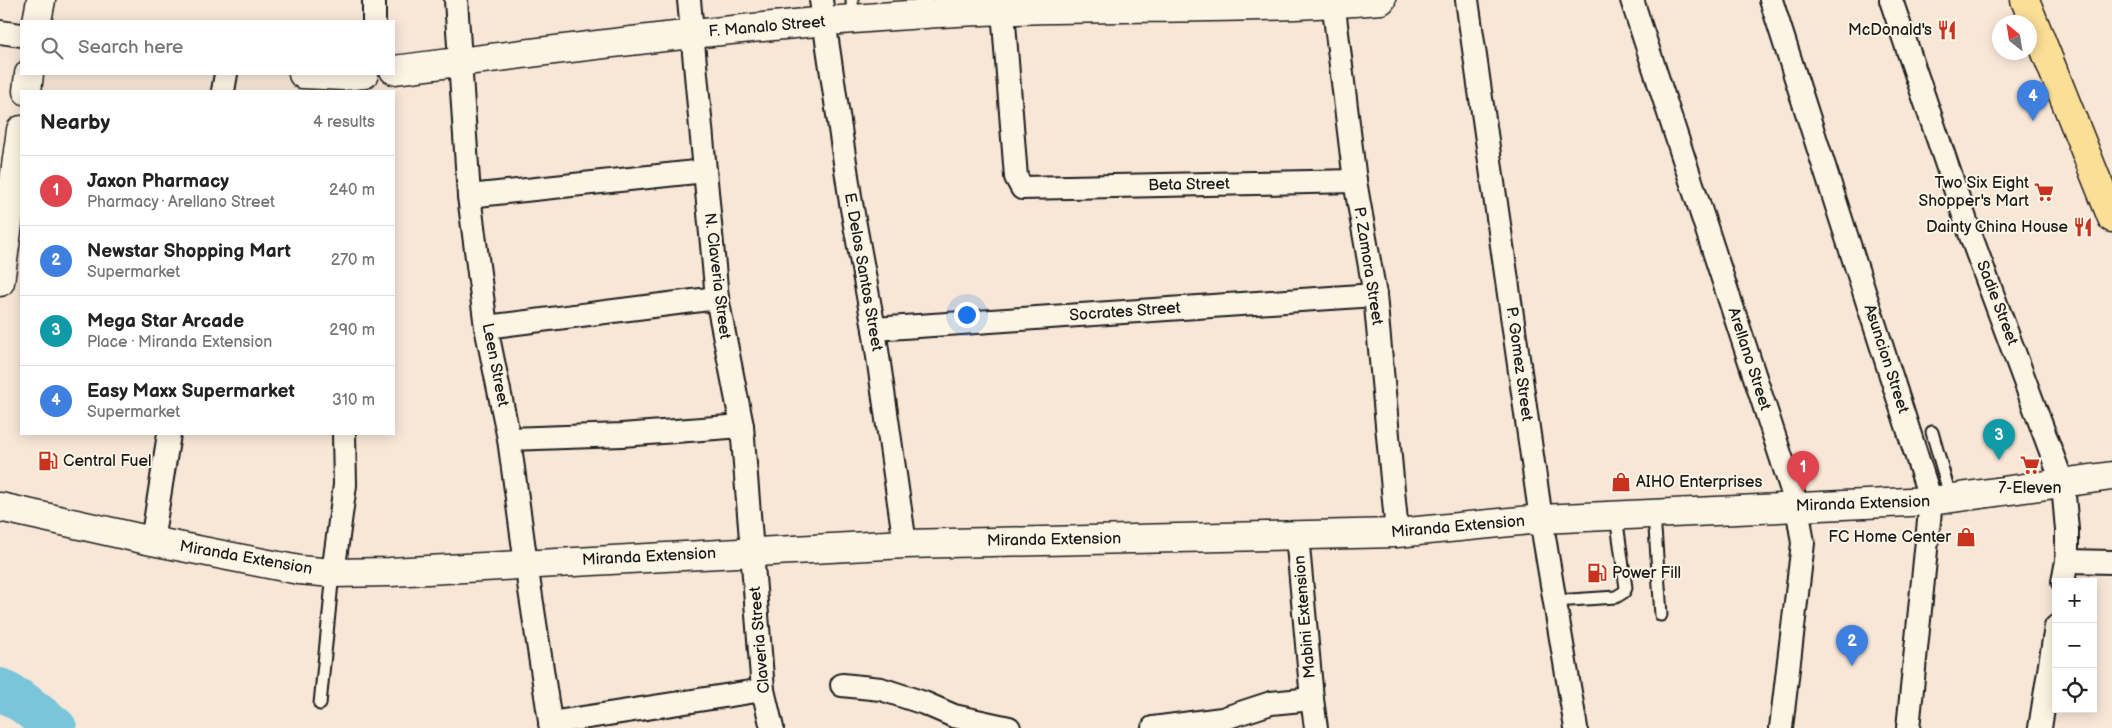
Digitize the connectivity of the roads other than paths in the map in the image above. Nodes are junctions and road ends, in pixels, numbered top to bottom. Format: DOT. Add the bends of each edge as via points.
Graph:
graph roads {
  1 [pos="41,0"];
  2 [pos="374,0"];
  3 [pos="456,0"];
  4 [pos="689,0"];
  5 [pos="1382,0"];
  6 [pos="1467,0"];
  7 [pos="1632,0"];
  8 [pos="1771,0"];
  9 [pos="1891,0"];
  10 [pos="2025,0"];
  11 [pos="1333,2"];
  12 [pos="1203,3"];
  13 [pos="1046,5"];
  14 [pos="923,7"];
  15 [pos="852,10"];
  16 [pos="1003,10"];
  17 [pos="823,11"];
  18 [pos="37,20"];
  19 [pos="374,20"];
  20 [pos="0,32"];
  21 [pos="693,34"];
  22 [pos="20,35"];
  23 [pos="460,62"];
  24 [pos="395,70"];
  25 [pos="29,75"];
  26 [pos="226,75"];
  27 [pos="323,75"];
  28 [pos="354,75"];
  29 [pos="27,90"];
  30 [pos="223,90"];
  31 [pos="20,137"];
  32 [pos="705,171"];
  33 [pos="1355,181"];
  34 [pos="469,196"];
  35 [pos="2112,218"];
  36 [pos="0,282"];
  37 [pos="1375,294"];
  38 [pos="717,298"];
  39 [pos="486,327"];
  40 [pos="874,329"];
  41 [pos="742,426"];
  42 [pos="1932,432"];
  43 [pos="169,435"];
  44 [pos="344,435"];
  45 [pos="510,439"];
  46 [pos="2112,476"];
  47 [pos="2064,484"];
  48 [pos="1941,500"];
  49 [pos="1797,506"];
  50 [pos="0,507"];
  51 [pos="1654,514"];
  52 [pos="1616,516"];
  53 [pos="1541,520"];
  54 [pos="1397,533"];
  55 [pos="1297,535"];
  56 [pos="152,541"];
  57 [pos="905,544"];
  58 [pos="752,552"];
  59 [pos="2112,562"];
  60 [pos="526,564"];
  61 [pos="2065,571"];
  62 [pos="333,572"];
  63 [pos="1555,601"];
  64 [pos="1661,615"];
  65 [pos="2052,652"];
  66 [pos="842,685"];
  67 [pos="763,690"];
  68 [pos="1312,700"];
  69 [pos="320,704"];
  70 [pos="951,722"];
  71 [pos="550,726"];
  72 [pos="772,728"];
  73 [pos="1009,728"];
  74 [pos="1152,728"];
  75 [pos="1316,728"];
  76 [pos="1576,728"];
  77 [pos="1781,728"];
  78 [pos="1908,728"];
  79 [pos="2040,728"];
  1 -- 18 [label="main road"];
  2 -- 19 [label="street"];
  3 -- 23 [label="street, Leen Street"];
  4 -- 21 [label="street, N. Claveria Street"];
  5 -- 11 [label="main road, F. Manalo Street"];
  6 -- 53 [label="street, P. Gomez Street"];
  7 -- 49 [label="street, Arellano Street"];
  8 -- 48 [label="street, Asuncion Street"];
  9 -- 47 [label="street, Sadie Street" via="1972,239"];
  10 -- 35 [label="main road"];
  11 -- 12 [label="main road, F. Manalo Street"];
  11 -- 33 [label="street, P. Zamora Street"];
  12 -- 13 [label="main road, F. Manalo Street"];
  13 -- 16 [label="main road, F. Manalo Street"];
  14 -- 15 [label="main road, F. Manalo Street"];
  14 -- 16 [label="main road, F. Manalo Street"];
  15 -- 17 [label="main road, F. Manalo Street"];
  16 -- 33 [label="street, Beta Street" via="1016,177 1022,188"];
  17 -- 21 [label="main road, F. Manalo Street"];
  17 -- 40 [label="street, E. Delos Santos Street" via="851,203"];
  20 -- 22 [label="street"];
  21 -- 23 [label="main road, F. Manalo Street"];
  21 -- 32 [label="street, N. Claveria Street"];
  23 -- 24 [label="main road, F. Manalo Street"];
  23 -- 34 [label="street, Leen Street"];
  25 -- 29 [label="main road"];
  26 -- 30 [label="street"];
  27 -- 28 [label="main road"];
  31 -- 36 [label="main road"];
  32 -- 34 [label="street"];
  32 -- 38 [label="street, N. Claveria Street"];
  33 -- 37 [label="street, P. Zamora Street"];
  34 -- 39 [label="street, Leen Street"];
  37 -- 40 [label="street, Socrates Street"];
  37 -- 54 [label="street, P. Zamora Street"];
  38 -- 39 [label="street"];
  38 -- 41 [label="street, N. Claveria Street"];
  39 -- 45 [label="street, Leen Street"];
  40 -- 57 [label="street, E. Delos Santos Street"];
  41 -- 45 [label="street"];
  41 -- 58 [label="street, N. Claveria Street"];
  42 -- 48 [label="lane"];
  43 -- 56 [label="street"];
  44 -- 62 [label="street" via="345,484"];
  45 -- 60 [label="street, Leen Street"];
  46 -- 47 [label="main road, Miranda Extension"];
  47 -- 48 [label="main road, Miranda Extension"];
  47 -- 61 [label="street, Sadie Street"];
  48 -- 49 [label="main road, Miranda Extension"];
  48 -- 78 [label="street, Asuncion Street"];
  49 -- 51 [label="main road, Miranda Extension"];
  49 -- 77 [label="street, Arellano Street" via="1803,543"];
  50 -- 56 [label="main road, Miranda Extension"];
  51 -- 52 [label="main road, Miranda Extension"];
  51 -- 64 [label="lane"];
  52 -- 53 [label="main road, Miranda Extension"];
  52 -- 63 [label="lane" via="1624,592 1616,597"];
  53 -- 54 [label="main road, Miranda Extension"];
  53 -- 63 [label="street, P. Gomez Street"];
  54 -- 55 [label="main road, Miranda Extension"];
  55 -- 57 [label="main road, Miranda Extension"];
  55 -- 68 [label="street, Mabini Extension"];
  56 -- 62 [label="main road, Miranda Extension" via="298,570"];
  57 -- 58 [label="main road, Miranda Extension"];
  58 -- 60 [label="main road, Miranda Extension"];
  58 -- 67 [label="street, Claveria Street"];
  59 -- 61 [label="street"];
  60 -- 62 [label="main road, Miranda Extension"];
  60 -- 71 [label="street, Leen Street"];
  62 -- 69 [label="lane"];
  63 -- 76 [label="street, P. Gomez Street"];
  65 -- 79 [label="street"];
  66 -- 70 [label="street" via="881,689 924,703"];
  67 -- 71 [label="street"];
  67 -- 72 [label="street, Claveria Street"];
  68 -- 74 [label="street, Mabini Extension" via="1271,703 1222,719"];
  68 -- 75 [label="street, Mabini Extension"];
  70 -- 73 [label="street"];
}
